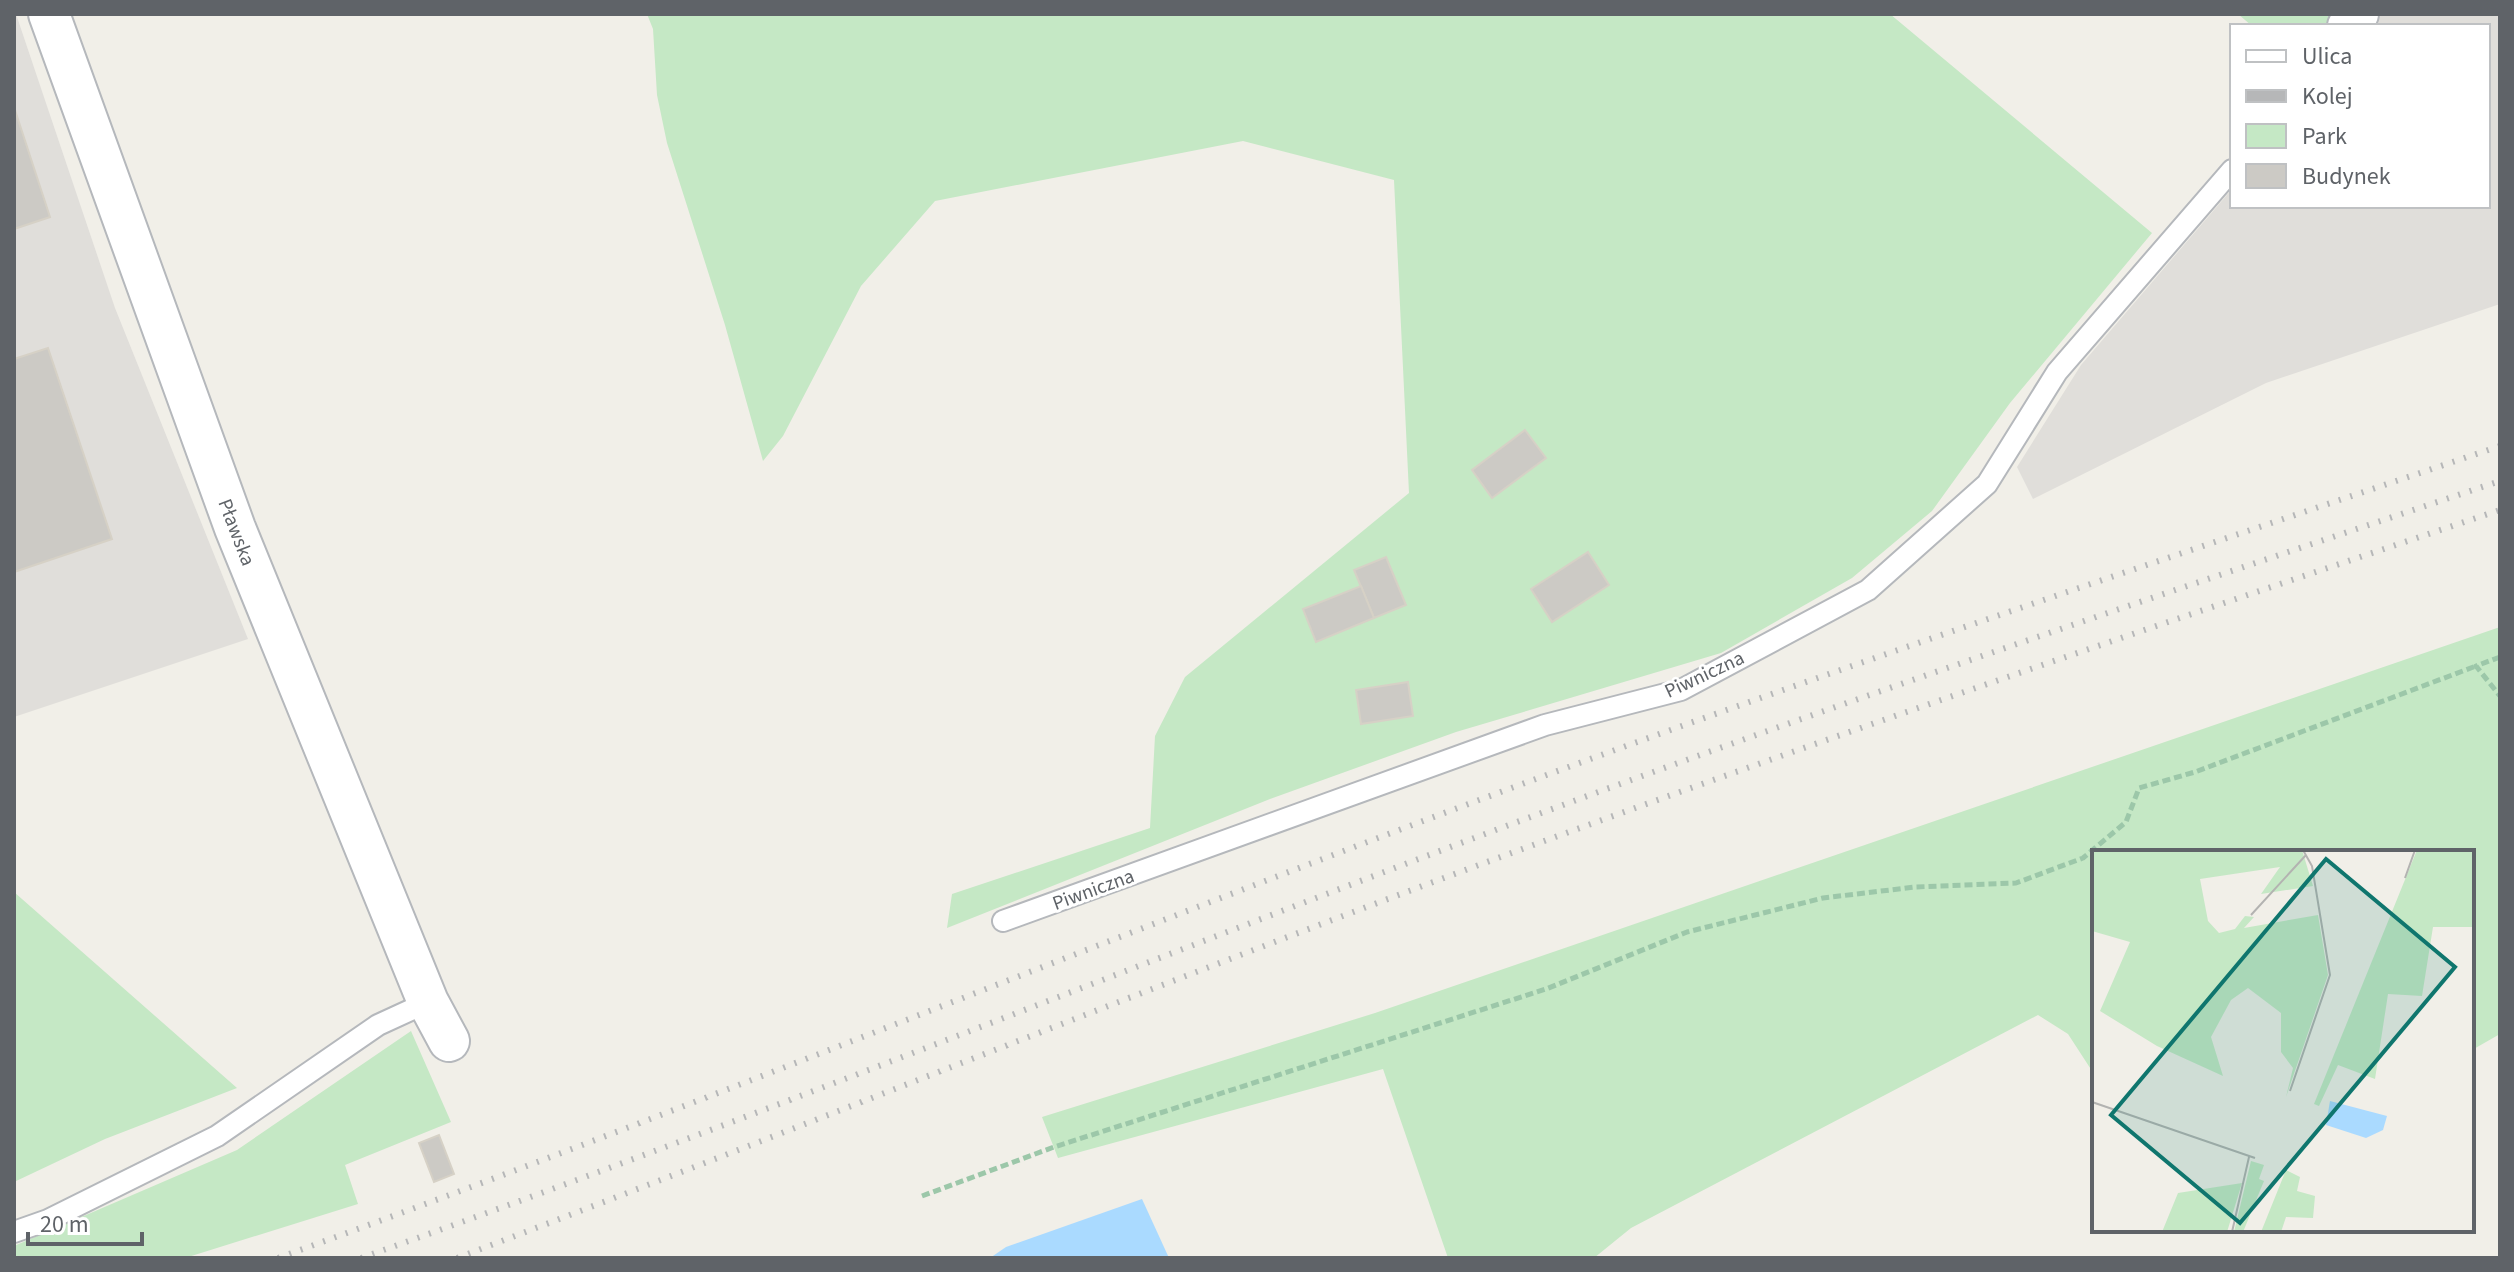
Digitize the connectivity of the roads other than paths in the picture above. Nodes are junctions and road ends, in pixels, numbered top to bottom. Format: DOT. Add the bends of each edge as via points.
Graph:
graph roads {
  1 [pos="49,14"];
  2 [pos="2230,172"];
  3 [pos="1003,921"];
  4 [pos="428,1002"];
  5 [pos="449,1041"];
  6 [pos="14,1232"];
  1 -- 4 [label="street, Pławska" via="235,528"];
  2 -- 3 [label="lane, Piwniczna" via="2057,372 1987,484 1868,590 1681,690 1545,725"];
  4 -- 5 [label="street, Pławska"];
  4 -- 6 [label="lane" via="378,1025 217,1136"];
}
